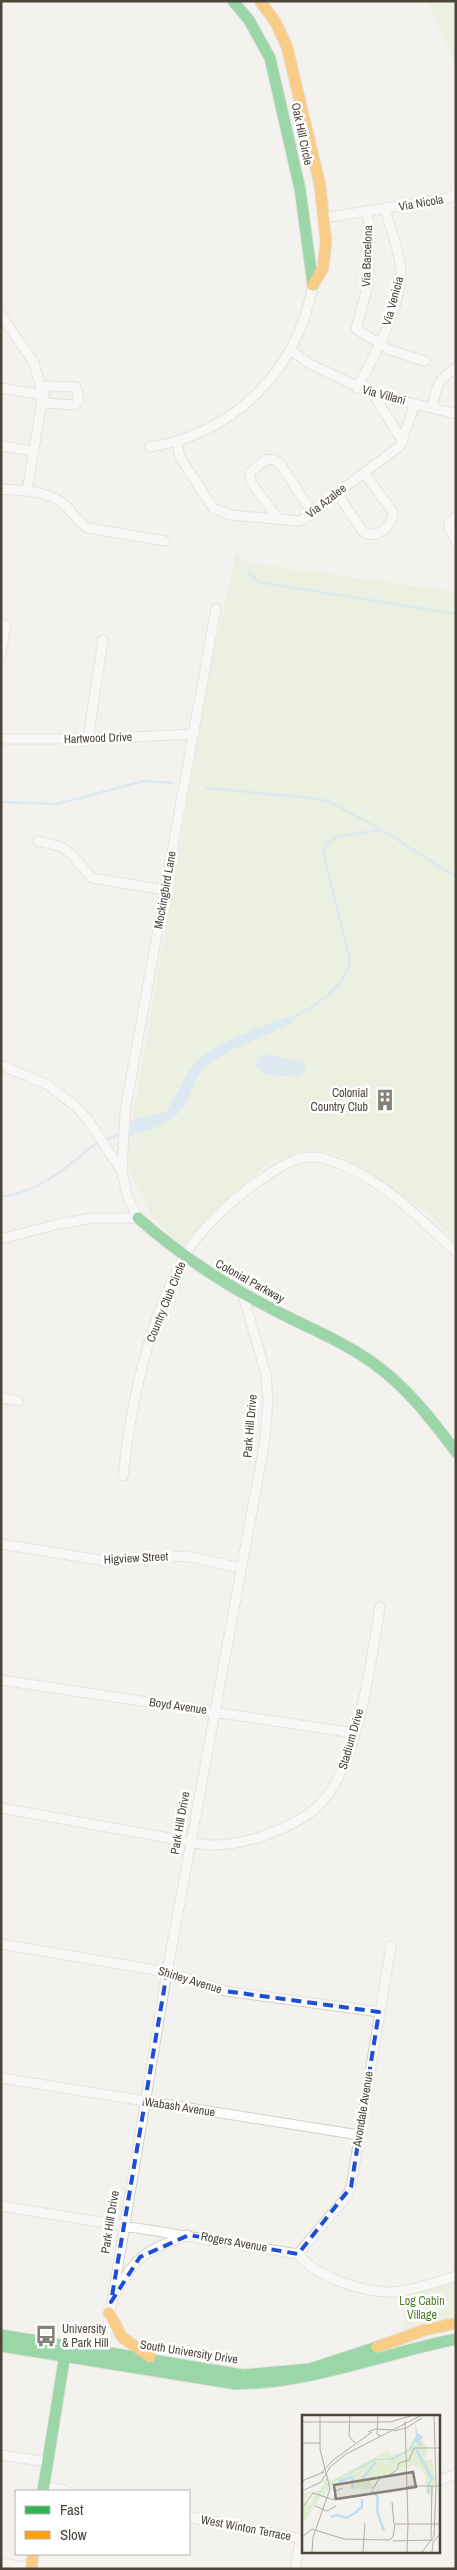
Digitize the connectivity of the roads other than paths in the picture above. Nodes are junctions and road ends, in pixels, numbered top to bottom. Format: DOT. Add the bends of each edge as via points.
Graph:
graph roads {
  1 [pos="232,1"];
  2 [pos="260,1"];
  3 [pos="456,194"];
  4 [pos="385,209"];
  5 [pos="366,211"];
  6 [pos="324,218"];
  7 [pos="313,285"];
  8 [pos="1,315"];
  9 [pos="381,345"];
  10 [pos="291,350"];
  11 [pos="425,361"];
  12 [pos="456,368"];
  13 [pos="61,386"];
  14 [pos="1,388"];
  15 [pos="357,388"];
  16 [pos="373,394"];
  17 [pos="43,395"];
  18 [pos="415,404"];
  19 [pos="61,405"];
  20 [pos="432,408"];
  21 [pos="456,414"];
  22 [pos="177,442"];
  23 [pos="402,442"];
  24 [pos="1,446"];
  25 [pos="150,446"];
  26 [pos="33,450"];
  27 [pos="364,473"];
  28 [pos="1,489"];
  29 [pos="27,491"];
  30 [pos="337,493"];
  31 [pos="313,514"];
  32 [pos="456,516"];
  33 [pos="279,520"];
  34 [pos="165,541"];
  35 [pos="456,542"];
  36 [pos="216,609"];
  37 [pos="6,625"];
  38 [pos="102,640"];
  39 [pos="1,654"];
  40 [pos="194,734"];
  41 [pos="1,739"];
  42 [pos="88,740"];
  43 [pos="38,842"];
  44 [pos="165,890"];
  45 [pos="1,1065"];
  46 [pos="122,1172"];
  47 [pos="138,1218"];
  48 [pos="1,1239"];
  49 [pos="456,1252"];
  50 [pos="184,1258"];
  51 [pos="242,1292"];
  52 [pos="1,1398"];
  53 [pos="18,1401"];
  54 [pos="456,1452"];
  55 [pos="123,1476"];
  56 [pos="1,1544"];
  57 [pos="241,1568"];
  58 [pos="380,1607"];
  59 [pos="1,1680"];
  60 [pos="215,1712"];
  61 [pos="354,1733"];
  62 [pos="1,1808"];
  63 [pos="191,1841"];
  64 [pos="1,1944"];
  65 [pos="391,1946"];
  66 [pos="167,1972"];
  67 [pos="379,2012"];
  68 [pos="1,2078"];
  69 [pos="144,2101"];
  70 [pos="359,2135"];
  71 [pos="1,2206"];
  72 [pos="123,2226"];
  73 [pos="189,2235"];
  74 [pos="298,2254"];
  75 [pos="456,2276"];
  76 [pos="110,2308"];
  77 [pos="456,2323"];
  78 [pos="1,2335"];
  79 [pos="456,2338"];
  80 [pos="1,2346"];
  81 [pos="66,2350"];
  82 [pos="103,2357"];
  83 [pos="157,2360"];
  84 [pos="1,2455"];
  85 [pos="48,2462"];
  86 [pos="456,2474"];
  87 [pos="440,2480"];
  88 [pos="44,2489"];
  89 [pos="190,2517"];
  90 [pos="302,2539"];
  91 [pos="33,2555"];
  92 [pos="1,2563"];
  93 [pos="31,2568"];
  94 [pos="294,2569"];
  1 -- 7 [label="street, Oak Hill Circle" via="249,20 270,58 301,197"];
  2 -- 6 [label="street, Oak Hill Circle" via="276,24 294,68"];
  3 -- 4 [label="street, Via Nicola"];
  4 -- 5 [label="street, Via Nicola"];
  4 -- 9 [label="street, Via Venicia" via="401,272"];
  5 -- 6 [label="street, Via Nicola"];
  5 -- 9 [label="street, Via Barcelona" via="369,222 368,285 356,329"];
  6 -- 7 [label="street, Oak Hill Circle" via="324,264"];
  7 -- 10 [label="street, Oak Hill Circle" via="303,326"];
  8 -- 17 [label="street" via="34,363"];
  9 -- 11 [label="street"];
  9 -- 15 [label="street, Via Venicia"];
  10 -- 15 [label="street, Via Villani" via="308,363"];
  10 -- 22 [label="street, Oak Hill Circle" via="276,374 243,406 208,429"];
  12 -- 20 [label="street" via="442,377"];
  13 -- 17 [label="street" via="48,386"];
  13 -- 19 [label="street"];
  13 -- 19 [label="street" via="76,387 80,396 75,405"];
  14 -- 17 [label="street"];
  15 -- 16 [label="street, Via Villani"];
  16 -- 18 [label="street, Via Villani"];
  16 -- 23 [label="street"];
  17 -- 19 [label="street" via="46,403"];
  17 -- 26 [label="street"];
  18 -- 20 [label="street, Via Villani"];
  18 -- 23 [label="street, Via Azalee"];
  20 -- 21 [label="street, Via Villani"];
  22 -- 25 [label="street, Oak Hill Circle"];
  22 -- 33 [label="street, Via Azalee" via="183,462 219,511"];
  23 -- 27 [label="street, Via Azalee"];
  24 -- 26 [label="street"];
  26 -- 29 [label="street"];
  27 -- 30 [label="street, Via Azalee"];
  27 -- 30 [label="street" via="393,512 389,524 377,535 363,532"];
  28 -- 29 [label="street"];
  29 -- 34 [label="street" via="60,501 88,528"];
  30 -- 31 [label="street, Via Azalee"];
  31 -- 33 [label="street, Via Azalee" via="299,521"];
  31 -- 33 [label="street" via="281,465 274,459 266,460 250,472 251,482"];
  32 -- 35 [label="street" via="449,524"];
  36 -- 40 [label="street, Mockingbird Lane"];
  37 -- 39 [label="street"];
  38 -- 42 [label="street"];
  40 -- 42 [label="street, Hartwood Drive"];
  40 -- 44 [label="street, Mockingbird Lane"];
  41 -- 42 [label="street, Hartwood Drive"];
  43 -- 44 [label="street" via="62,847 92,878"];
  44 -- 46 [label="street, Mockingbird Lane" via="122,1132"];
  45 -- 46 [label="street" via="34,1077 59,1092 88,1121"];
  46 -- 47 [label="street" via="127,1195"];
  47 -- 48 [label="street" via="92,1218"];
  47 -- 50 [label="street, Colonial Parkway"];
  49 -- 50 [label="street, Country Club Circle" via="364,1174 311,1157 291,1161 247,1190 206,1228"];
  50 -- 51 [label="street, Colonial Parkway"];
  50 -- 55 [label="street, Country Club Circle" via="157,1318 144,1358 127,1436"];
  51 -- 54 [label="street, Colonial Parkway" via="373,1363 414,1401"];
  51 -- 57 [label="street, Park Hill Drive" via="261,1354 268,1401 264,1446"];
  52 -- 53 [label="street"];
  56 -- 57 [label="street, Higview Street" via="106,1561 186,1556"];
  57 -- 60 [label="street, Park Hill Drive"];
  58 -- 61 [label="street, Stadium Drive"];
  59 -- 60 [label="street, Boyd Avenue"];
  60 -- 61 [label="street, Boyd Avenue"];
  60 -- 63 [label="street, Park Hill Drive"];
  61 -- 63 [label="street, Stadium Drive" via="341,1775 323,1801 304,1818 247,1842 225,1845"];
  62 -- 63 [label="street, Stadium Drive"];
  63 -- 66 [label="street, Park Hill Drive"];
  64 -- 66 [label="street, Shirley Avenue"];
  65 -- 67 [label="street, Avondale Avenue"];
  66 -- 67 [label="street, Shirley Avenue" via="225,1991"];
  66 -- 69 [label="street, Park Hill Drive"];
  67 -- 70 [label="street, Avondale Avenue"];
  68 -- 69 [label="street, Wabash Avenue"];
  69 -- 70 [label="street, Wabash Avenue"];
  69 -- 72 [label="street, Park Hill Drive"];
  70 -- 74 [label="street, Avondale Avenue" via="348,2196"];
  71 -- 72 [label="street, Rogers Avenue"];
  72 -- 73 [label="street, Rogers Avenue"];
  72 -- 76 [label="street, Park Hill Drive"];
  73 -- 74 [label="street, Rogers Avenue"];
  73 -- 76 [label="street" via="160,2245 140,2257 123,2278"];
  74 -- 75 [label="street, Rogers Avenue" via="306,2263 337,2280 392,2292"];
  76 -- 82 [label="street, Park Hill Drive"];
  76 -- 83 [label="street" via="122,2337"];
  77 -- 83 [label="street, South University Drive" via="416,2331 335,2362 282,2373 230,2374"];
  78 -- 81 [label="street, South University Drive"];
  79 -- 82 [label="street, South University Drive" via="404,2349 313,2378 274,2384 236,2384"];
  80 -- 81 [label="street, South University Drive"];
  81 -- 82 [label="street, South University Drive"];
  81 -- 85 [label="street"];
  82 -- 83 [label="street, South University Drive"];
  84 -- 85 [label="street"];
  85 -- 88 [label="street"];
  86 -- 87 [label="street"];
  89 -- 90 [label="street, West Winton Terrace"];
  90 -- 94 [label="street"];
  91 -- 93 [label="street"];
  92 -- 93 [label="street"];
}
